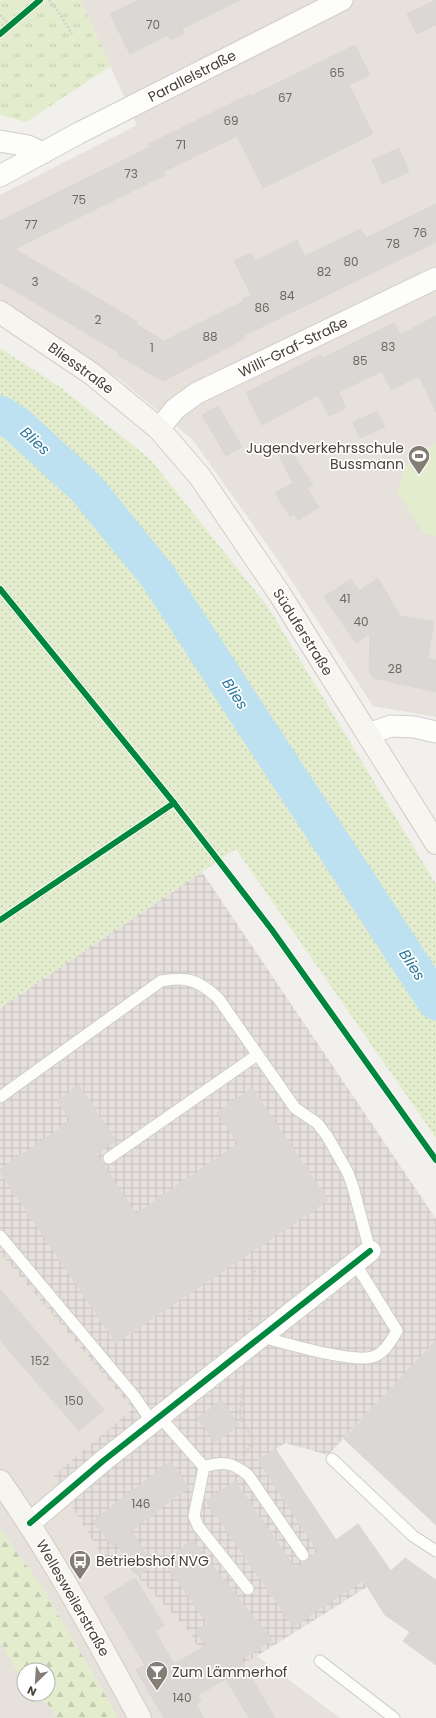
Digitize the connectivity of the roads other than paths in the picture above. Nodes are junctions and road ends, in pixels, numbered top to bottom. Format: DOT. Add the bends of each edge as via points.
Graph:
graph roads {
  1 [pos="342,0"];
  2 [pos="0,142"];
  3 [pos="43,153"];
  4 [pos="0,176"];
  5 [pos="436,278"];
  6 [pos="0,312"];
  7 [pos="159,429"];
  8 [pos="436,732"];
  9 [pos="368,734"];
  10 [pos="436,844"];
  11 [pos="258,1055"];
  12 [pos="0,1096"];
  13 [pos="109,1158"];
  14 [pos="0,1236"];
  15 [pos="362,1257"];
  16 [pos="262,1337"];
  17 [pos="156,1420"];
  18 [pos="332,1459"];
  19 [pos="204,1467"];
  20 [pos="0,1481"];
  21 [pos="30,1523"];
  22 [pos="436,1551"];
  23 [pos="303,1555"];
  24 [pos="248,1589"];
  25 [pos="320,1661"];
  26 [pos="140,1718"];
  27 [pos="394,1718"];
  1 -- 3 [label="street, Parallelstraße"];
  2 -- 3 [label="street" via="28,146"];
  3 -- 4 [label="street, Parallelstraße"];
  5 -- 7 [label="street, Willi-Graf-Straße" via="197,393 175,410"];
  6 -- 7 [label="main road, Bliesstraße" via="92,374"];
  7 -- 9 [label="main road, Süduferstraße" via="201,478 279,593"];
  8 -- 9 [label="street" via="414,727 391,726"];
  9 -- 10 [label="main road, Süduferstraße"];
  11 -- 12 [label="lane" via="218,998 204,985 178,978 161,981"];
  11 -- 13 [label="lane"];
  11 -- 15 [label="lane" via="295,1108 317,1123 327,1136 348,1173 353,1187"];
  14 -- 17 [label="lane"];
  15 -- 16 [label="street"];
  15 -- 16 [label="lane" via="397,1331 387,1348 372,1357 348,1358"];
  16 -- 17 [label="street"];
  17 -- 19 [label="lane"];
  17 -- 21 [label="street"];
  18 -- 22 [label="lane" via="413,1536"];
  19 -- 23 [label="lane" via="226,1463 248,1474"];
  19 -- 24 [label="lane" via="194,1516 198,1526"];
  20 -- 21 [label="main road, Wellesweilerstraße"];
  21 -- 26 [label="main road, Wellesweilerstraße" via="80,1606"];
  25 -- 27 [label="lane"];
}
